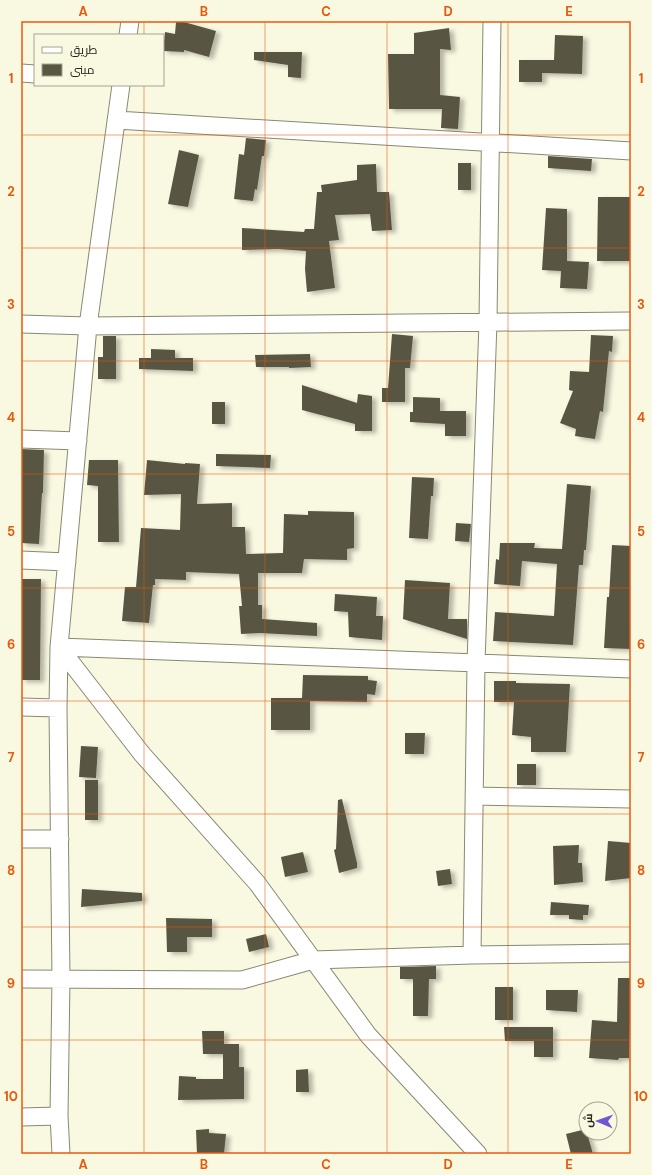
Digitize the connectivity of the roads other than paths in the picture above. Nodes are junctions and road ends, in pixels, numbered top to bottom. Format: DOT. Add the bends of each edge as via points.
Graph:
graph roads {
  1 [pos="130,21"];
  2 [pos="492,21"];
  3 [pos="128,34"];
  4 [pos="21,73"];
  5 [pos="34,74"];
  6 [pos="121,86"];
  7 [pos="116,120"];
  8 [pos="490,142"];
  9 [pos="631,151"];
  10 [pos="631,321"];
  11 [pos="488,322"];
  12 [pos="21,324"];
  13 [pos="88,326"];
  14 [pos="21,439"];
  15 [pos="78,441"];
  16 [pos="21,560"];
  17 [pos="67,562"];
  18 [pos="59,647"];
  19 [pos="476,663"];
  20 [pos="631,669"];
  21 [pos="21,707"];
  22 [pos="58,708"];
  23 [pos="474,796"];
  24 [pos="631,799"];
  25 [pos="21,839"];
  26 [pos="60,839"];
  27 [pos="631,953"];
  28 [pos="472,955"];
  29 [pos="313,960"];
  30 [pos="21,979"];
  31 [pos="61,979"];
  32 [pos="59,1116"];
  33 [pos="21,1117"];
  34 [pos="61,1154"];
  35 [pos="478,1154"];
  1 -- 3 [label="street"];
  2 -- 8 [label="street"];
  4 -- 5 [label="street"];
  6 -- 7 [label="street"];
  7 -- 8 [label="street"];
  7 -- 13 [label="street"];
  8 -- 9 [label="street"];
  8 -- 11 [label="street"];
  10 -- 11 [label="street"];
  11 -- 13 [label="street"];
  11 -- 19 [label="street"];
  12 -- 13 [label="street"];
  13 -- 15 [label="street"];
  14 -- 15 [label="street"];
  15 -- 17 [label="street"];
  16 -- 17 [label="street"];
  17 -- 18 [label="street"];
  18 -- 19 [label="street"];
  18 -- 22 [label="street"];
  18 -- 29 [label="street" via="142,754 257,883"];
  19 -- 20 [label="street"];
  19 -- 23 [label="street"];
  21 -- 22 [label="street"];
  22 -- 26 [label="street"];
  23 -- 24 [label="street"];
  23 -- 28 [label="street"];
  25 -- 26 [label="street"];
  26 -- 31 [label="street"];
  27 -- 28 [label="street"];
  28 -- 29 [label="street"];
  29 -- 31 [label="street" via="242,980"];
  29 -- 35 [label="street" via="368,1035"];
  30 -- 31 [label="street"];
  31 -- 32 [label="street"];
  32 -- 33 [label="street"];
  32 -- 34 [label="street"];
}
